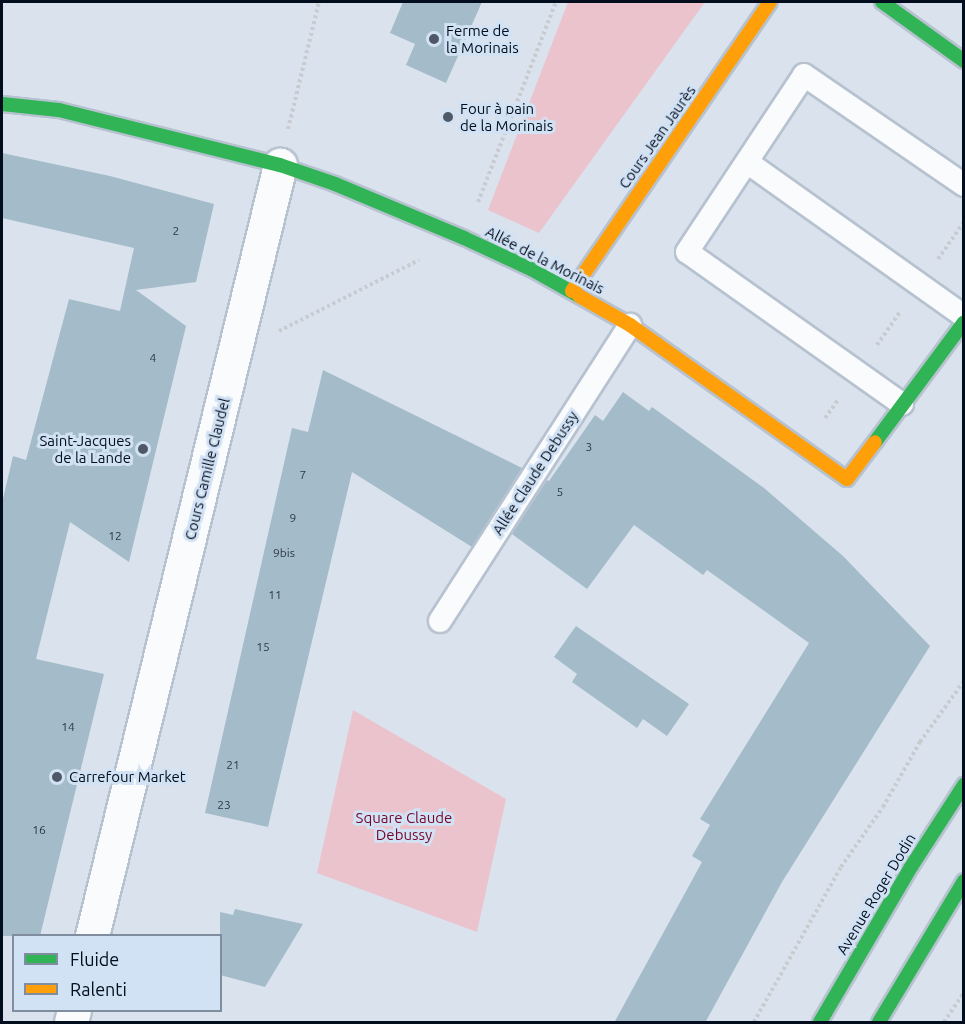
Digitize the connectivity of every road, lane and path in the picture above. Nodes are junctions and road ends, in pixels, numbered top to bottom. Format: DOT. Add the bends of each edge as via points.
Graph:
graph roads {
  1 [pos="319,2"];
  2 [pos="556,2"];
  3 [pos="770,2"];
  4 [pos="882,2"];
  5 [pos="963,61"];
  6 [pos="2,104"];
  7 [pos="747,162"];
  8 [pos="280,165"];
  9 [pos="963,185"];
  10 [pos="963,222"];
  11 [pos="464,238"];
  12 [pos="919,285"];
  13 [pos="572,291"];
  14 [pos="963,316"];
  15 [pos="963,322"];
  16 [pos="630,325"];
  17 [pos="235,353"];
  18 [pos="858,373"];
  19 [pos="902,404"];
  20 [pos="804,448"];
  21 [pos="440,621"];
  22 [pos="963,681"];
  23 [pos="963,785"];
  24 [pos="963,881"];
  25 [pos="92,934"];
  26 [pos="963,992"];
  27 [pos="754,1023"];
  28 [pos="820,1023"];
  29 [pos="879,1023"];
  30 [pos="944,1023"];
  1 -- 8 [label="path"];
  2 -- 11 [label="path"];
  3 -- 13 [label="street, Cours Jean Jaurès"];
  4 -- 5 [label="street"];
  6 -- 8 [label="street, Allée de la Morinais" via="59,110"];
  7 -- 9 [label="lane" via="804,75"];
  7 -- 12 [label="lane"];
  7 -- 18 [label="lane" via="687,252"];
  8 -- 11 [label="street, Allée de la Morinais"];
  8 -- 17 [label="street, Cours Camille Claudel"];
  10 -- 12 [label="path"];
  11 -- 13 [label="street, Allée de la Morinais"];
  11 -- 17 [label="path"];
  12 -- 14 [label="lane"];
  12 -- 18 [label="path"];
  13 -- 16 [label="street, Allée de la Morinais"];
  15 -- 19 [label="street, Allée de la Morinais"];
  16 -- 20 [label="street, Allée de la Morinais"];
  16 -- 21 [label="lane, Allée Claude Debussy"];
  17 -- 25 [label="street, Cours Camille Claudel"];
  18 -- 19 [label="lane"];
  18 -- 20 [label="path"];
  19 -- 20 [label="street, Allée de la Morinais" via="847,479"];
  22 -- 27 [label="path" via="841,867"];
  23 -- 28 [label="street, Avenue Roger Dodin"];
  24 -- 29 [label="street"];
  26 -- 30 [label="path"];
}
